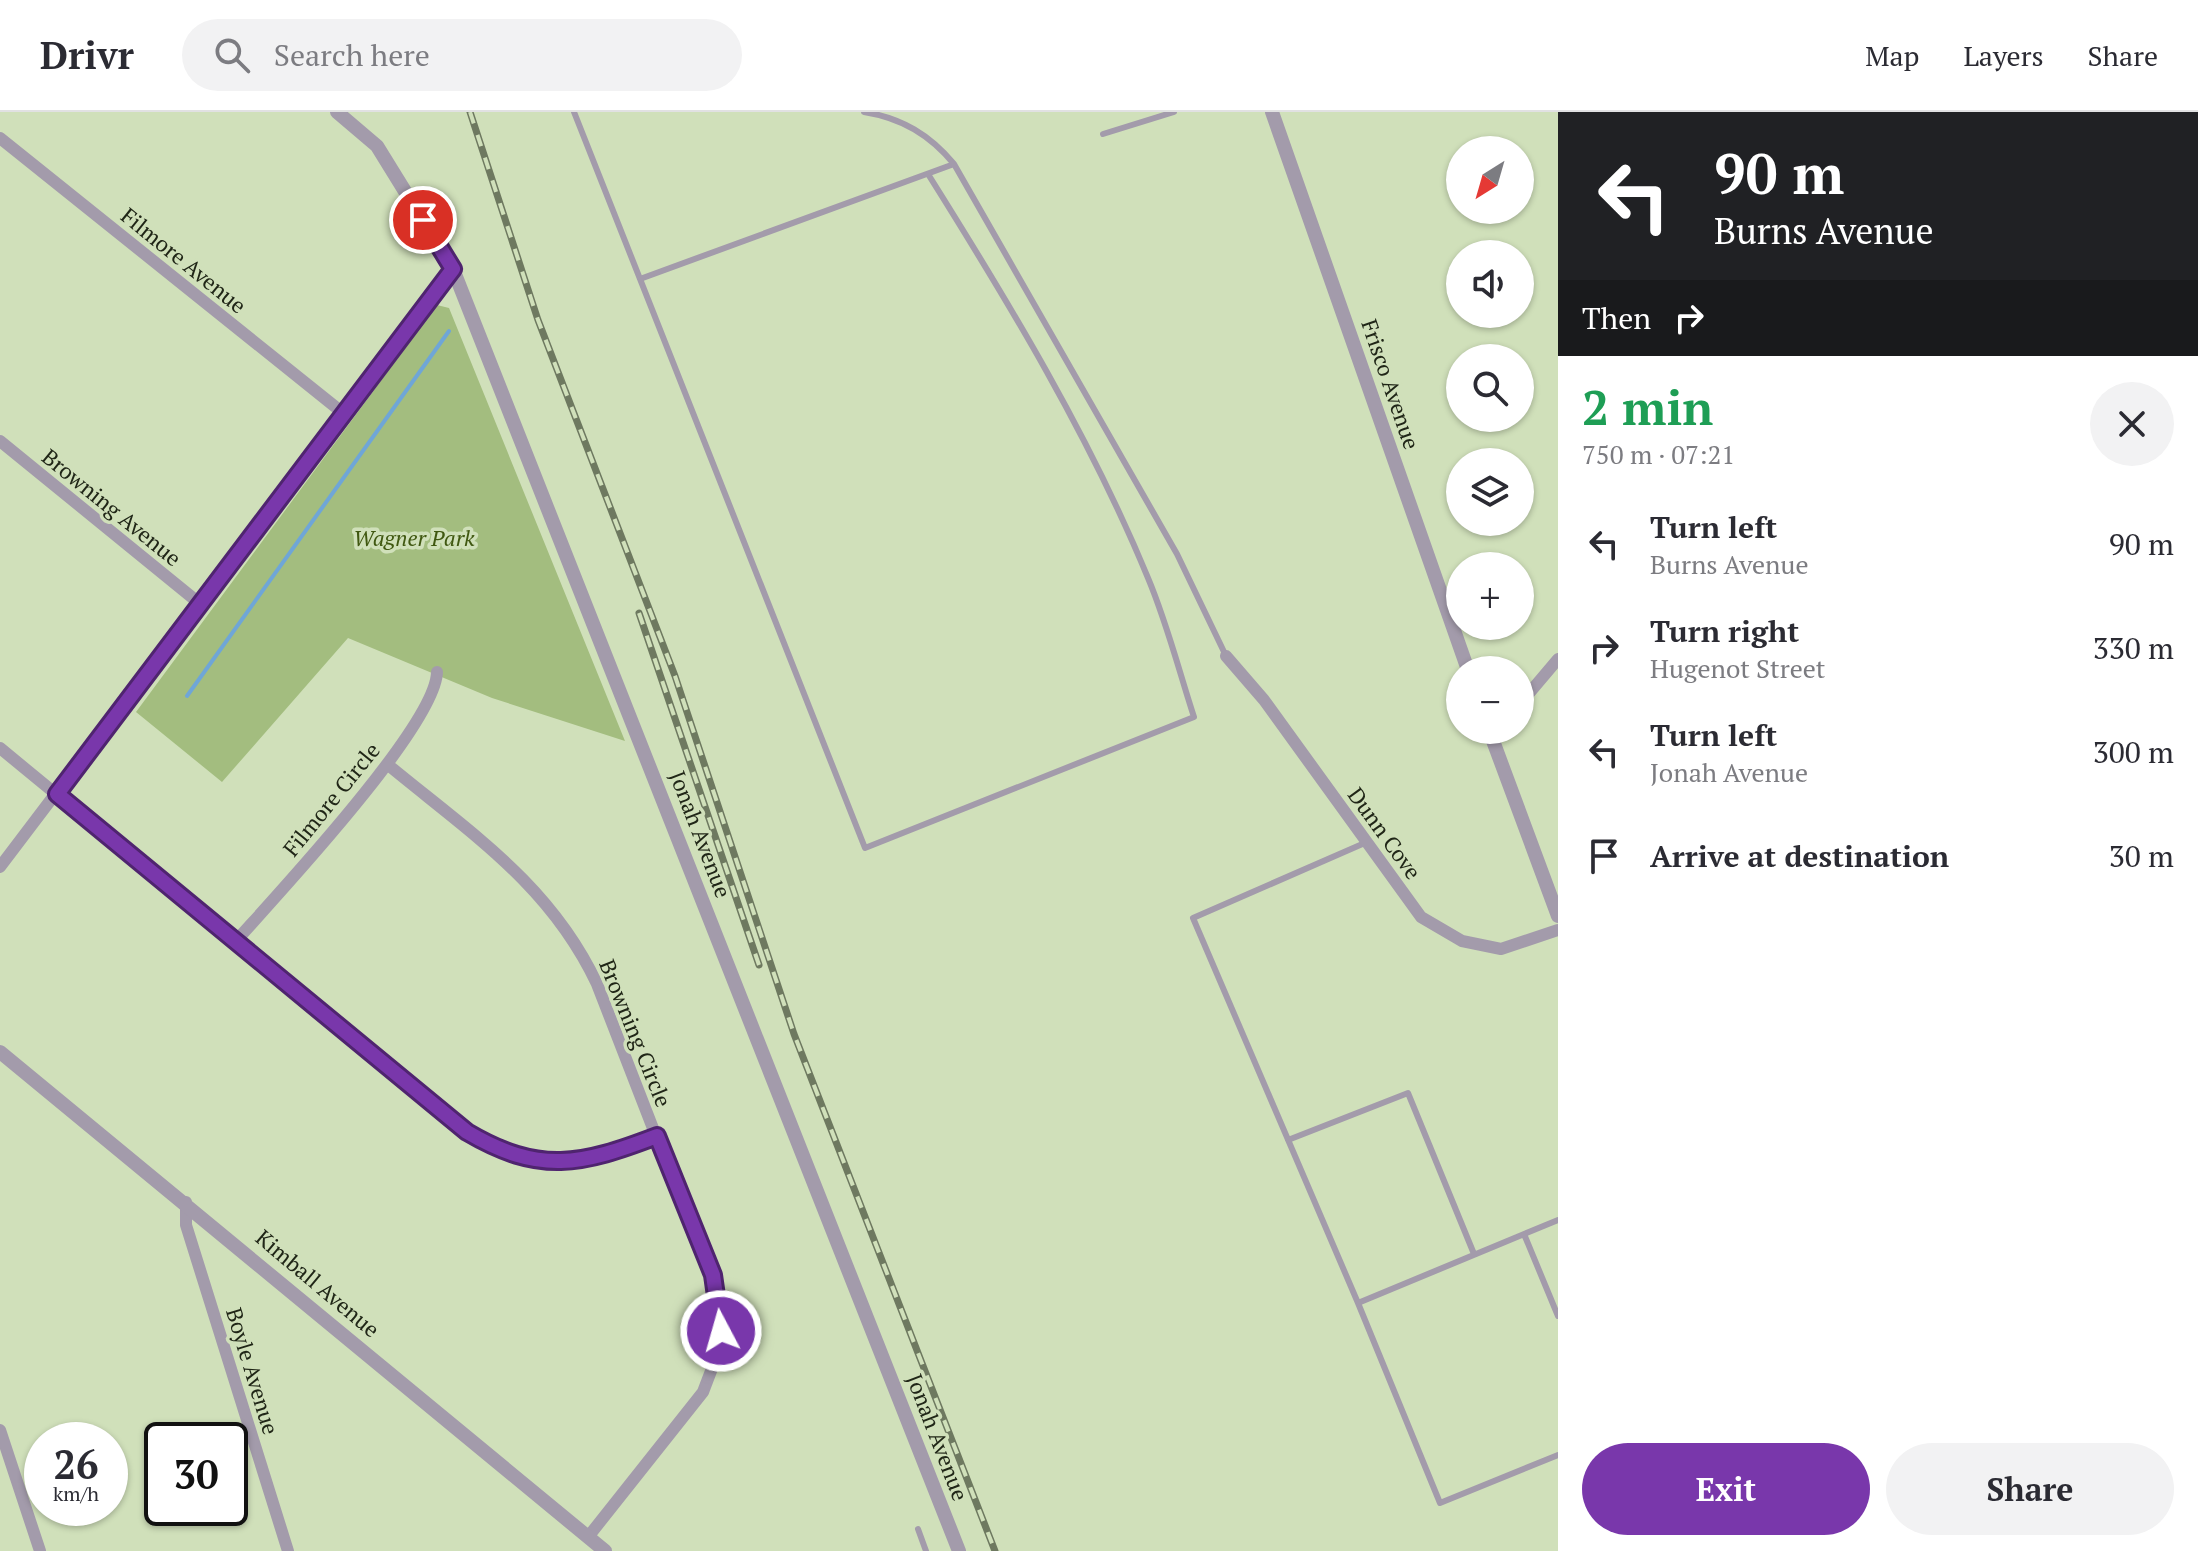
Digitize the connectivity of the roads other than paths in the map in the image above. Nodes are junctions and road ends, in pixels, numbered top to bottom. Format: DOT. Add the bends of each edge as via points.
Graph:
graph roads {
  1 [pos="337,112"];
  2 [pos="574,112"];
  3 [pos="864,112"];
  4 [pos="1174,112"];
  5 [pos="1272,112"];
  6 [pos="1103,134"];
  7 [pos="0,138"];
  8 [pos="954,164"];
  9 [pos="928,174"];
  10 [pos="453,269"];
  11 [pos="640,279"];
  12 [pos="343,413"];
  13 [pos="0,441"];
  14 [pos="199,603"];
  15 [pos="1226,656"];
  16 [pos="1463,656"];
  17 [pos="1558,659"];
  18 [pos="437,672"];
  19 [pos="1534,687"];
  20 [pos="1497,744"];
  21 [pos="0,748"];
  22 [pos="387,764"];
  23 [pos="57,794"];
  24 [pos="1367,842"];
  25 [pos="0,867"];
  26 [pos="1558,915"];
  27 [pos="1558,930"];
  28 [pos="236,941"];
  29 [pos="0,1052"];
  30 [pos="657,1136"];
  31 [pos="1288,1140"];
  32 [pos="186,1202"];
  33 [pos="1558,1220"];
  34 [pos="1524,1234"];
  35 [pos="1474,1254"];
  36 [pos="1358,1303"];
  37 [pos="1558,1316"];
  38 [pos="0,1430"];
  39 [pos="1558,1455"];
  40 [pos="918,1529"];
  41 [pos="588,1537"];
  42 [pos="40,1551"];
  43 [pos="288,1551"];
  44 [pos="605,1551"];
  45 [pos="926,1551"];
  46 [pos="959,1551"];
  1 -- 10 [label="street, Jonah Avenue" via="377,146"];
  2 -- 11 [label="lane"];
  3 -- 8 [label="lane" via="933,139"];
  4 -- 6 [label="lane"];
  5 -- 16 [label="street, Frisco Avenue"];
  7 -- 12 [label="street, Filmore Avenue"];
  8 -- 9 [label="lane"];
  8 -- 15 [label="lane" via="1177,554"];
  9 -- 11 [label="lane"];
  9 -- 11 [label="lane" via="1003,293 1089,455 1148,578 1194,717 865,848"];
  10 -- 12 [label="street"];
  10 -- 46 [label="street, Jonah Avenue"];
  12 -- 14 [label="street"];
  13 -- 14 [label="street, Browning Avenue"];
  14 -- 23 [label="street"];
  15 -- 24 [label="street, Dunn Cove"];
  17 -- 19 [label="street"];
  18 -- 22 [label="street, Filmore Circle" via="430,702"];
  20 -- 26 [label="street"];
  21 -- 23 [label="street"];
  22 -- 28 [label="street, Filmore Circle"];
  22 -- 30 [label="street, Browning Circle" via="530,884 561,919 597,984"];
  23 -- 25 [label="street"];
  23 -- 28 [label="street"];
  24 -- 27 [label="street, Dunn Cove" via="1421,917 1462,941 1501,949"];
  24 -- 31 [label="lane" via="1193,918"];
  28 -- 30 [label="street" via="467,1132 507,1153 550,1163 576,1162"];
  29 -- 32 [label="street, Kimball Avenue"];
  30 -- 41 [label="street, Browning Circle" via="713,1275 721,1311 719,1350 690,1412"];
  31 -- 35 [label="lane" via="1408,1093"];
  31 -- 36 [label="lane"];
  32 -- 41 [label="street, Kimball Avenue"];
  32 -- 43 [label="street, Boyle Avenue" via="186,1225"];
  33 -- 34 [label="lane"];
  34 -- 35 [label="lane"];
  34 -- 37 [label="lane"];
  35 -- 36 [label="lane"];
  36 -- 39 [label="lane" via="1440,1503"];
  38 -- 42 [label="street"];
  40 -- 45 [label="lane"];
  41 -- 44 [label="street, Kimball Avenue"];
}
